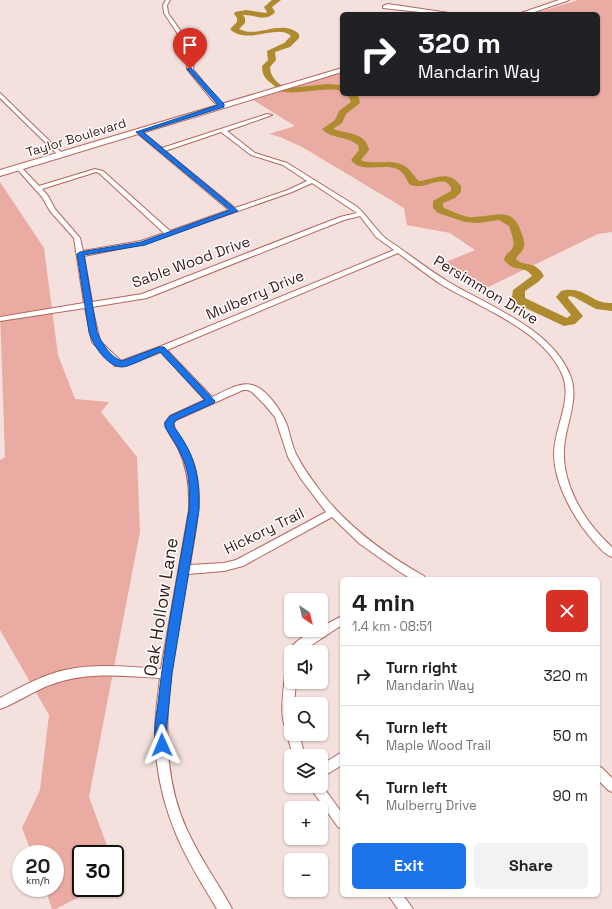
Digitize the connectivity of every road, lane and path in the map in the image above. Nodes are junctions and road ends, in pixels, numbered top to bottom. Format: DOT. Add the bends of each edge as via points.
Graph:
graph roads {
  1 [pos="168,0"];
  2 [pos="566,0"];
  3 [pos="403,8"];
  4 [pos="434,12"];
  5 [pos="528,12"];
  6 [pos="340,71"];
  7 [pos="0,95"];
  8 [pos="222,106"];
  9 [pos="269,115"];
  10 [pos="222,130"];
  11 [pos="139,132"];
  12 [pos="160,150"];
  13 [pos="61,156"];
  14 [pos="19,168"];
  15 [pos="0,173"];
  16 [pos="312,181"];
  17 [pos="38,188"];
  18 [pos="234,211"];
  19 [pos="362,214"];
  20 [pos="169,234"];
  21 [pos="399,250"];
  22 [pos="80,254"];
  23 [pos="88,306"];
  24 [pos="0,319"];
  25 [pos="162,349"];
  26 [pos="211,401"];
  27 [pos="332,514"];
  28 [pos="612,553"];
  29 [pos="183,570"];
  30 [pos="407,576"];
  31 [pos="340,621"];
  32 [pos="304,645"];
  33 [pos="166,674"];
  34 [pos="0,704"];
  35 [pos="340,759"];
  36 [pos="328,767"];
  37 [pos="600,774"];
  38 [pos="612,786"];
  39 [pos="320,793"];
  40 [pos="340,820"];
  41 [pos="397,897"];
  42 [pos="225,909"];
  43 [pos="406,909"];
  1 -- 8 [label="street" via="165,5 166,12 192,51 190,69"];
  2 -- 5 [label="street"];
  3 -- 4 [label="street"];
  6 -- 8 [label="street, Taylor Boulevard"];
  7 -- 13 [label="street"];
  8 -- 11 [label="street, Taylor Boulevard"];
  9 -- 10 [label="street"];
  10 -- 12 [label="street"];
  10 -- 16 [label="street, Persimmon Drive" via="253,154 285,164"];
  11 -- 12 [label="street"];
  11 -- 13 [label="street, Taylor Boulevard"];
  12 -- 18 [label="street"];
  13 -- 14 [label="street, Taylor Boulevard"];
  14 -- 15 [label="street, Taylor Boulevard"];
  14 -- 17 [label="street"];
  16 -- 18 [label="street"];
  16 -- 19 [label="street, Persimmon Drive" via="354,206"];
  17 -- 20 [label="street" via="97,170"];
  17 -- 22 [label="street" via="52,210 77,238"];
  18 -- 20 [label="street"];
  19 -- 21 [label="street, Persimmon Drive" via="376,234"];
  19 -- 23 [label="street, Sable Wood Drive" via="342,218 144,296"];
  20 -- 22 [label="street" via="132,246"];
  21 -- 25 [label="street, Mulberry Drive"];
  21 -- 28 [label="street, Persimmon Drive" via="444,282 523,328 551,351 567,376 570,397 558,450 563,480 581,520"];
  22 -- 23 [label="street"];
  23 -- 24 [label="street, Sable Wood Drive"];
  23 -- 25 [label="street, Mulberry Drive" via="96,342 114,362 122,364"];
  25 -- 26 [label="street"];
  26 -- 27 [label="street" via="240,388 253,388 273,408 292,455 318,497"];
  26 -- 29 [label="street, Oak Hollow Lane" via="169,422 187,455 195,488 194,510"];
  27 -- 29 [label="street, Hickory Trail" via="239,563 224,567"];
  27 -- 30 [label="street" via="357,538"];
  29 -- 33 [label="street, Oak Hollow Lane"];
  31 -- 32 [label="street"];
  33 -- 34 [label="street" via="101,671 66,675 36,685"];
  33 -- 42 [label="street, Oak Hollow Lane" via="161,733 170,798 181,832"];
  35 -- 36 [label="street"];
  37 -- 38 [label="street"];
  39 -- 40 [label="street"];
  41 -- 43 [label="street"];
}
